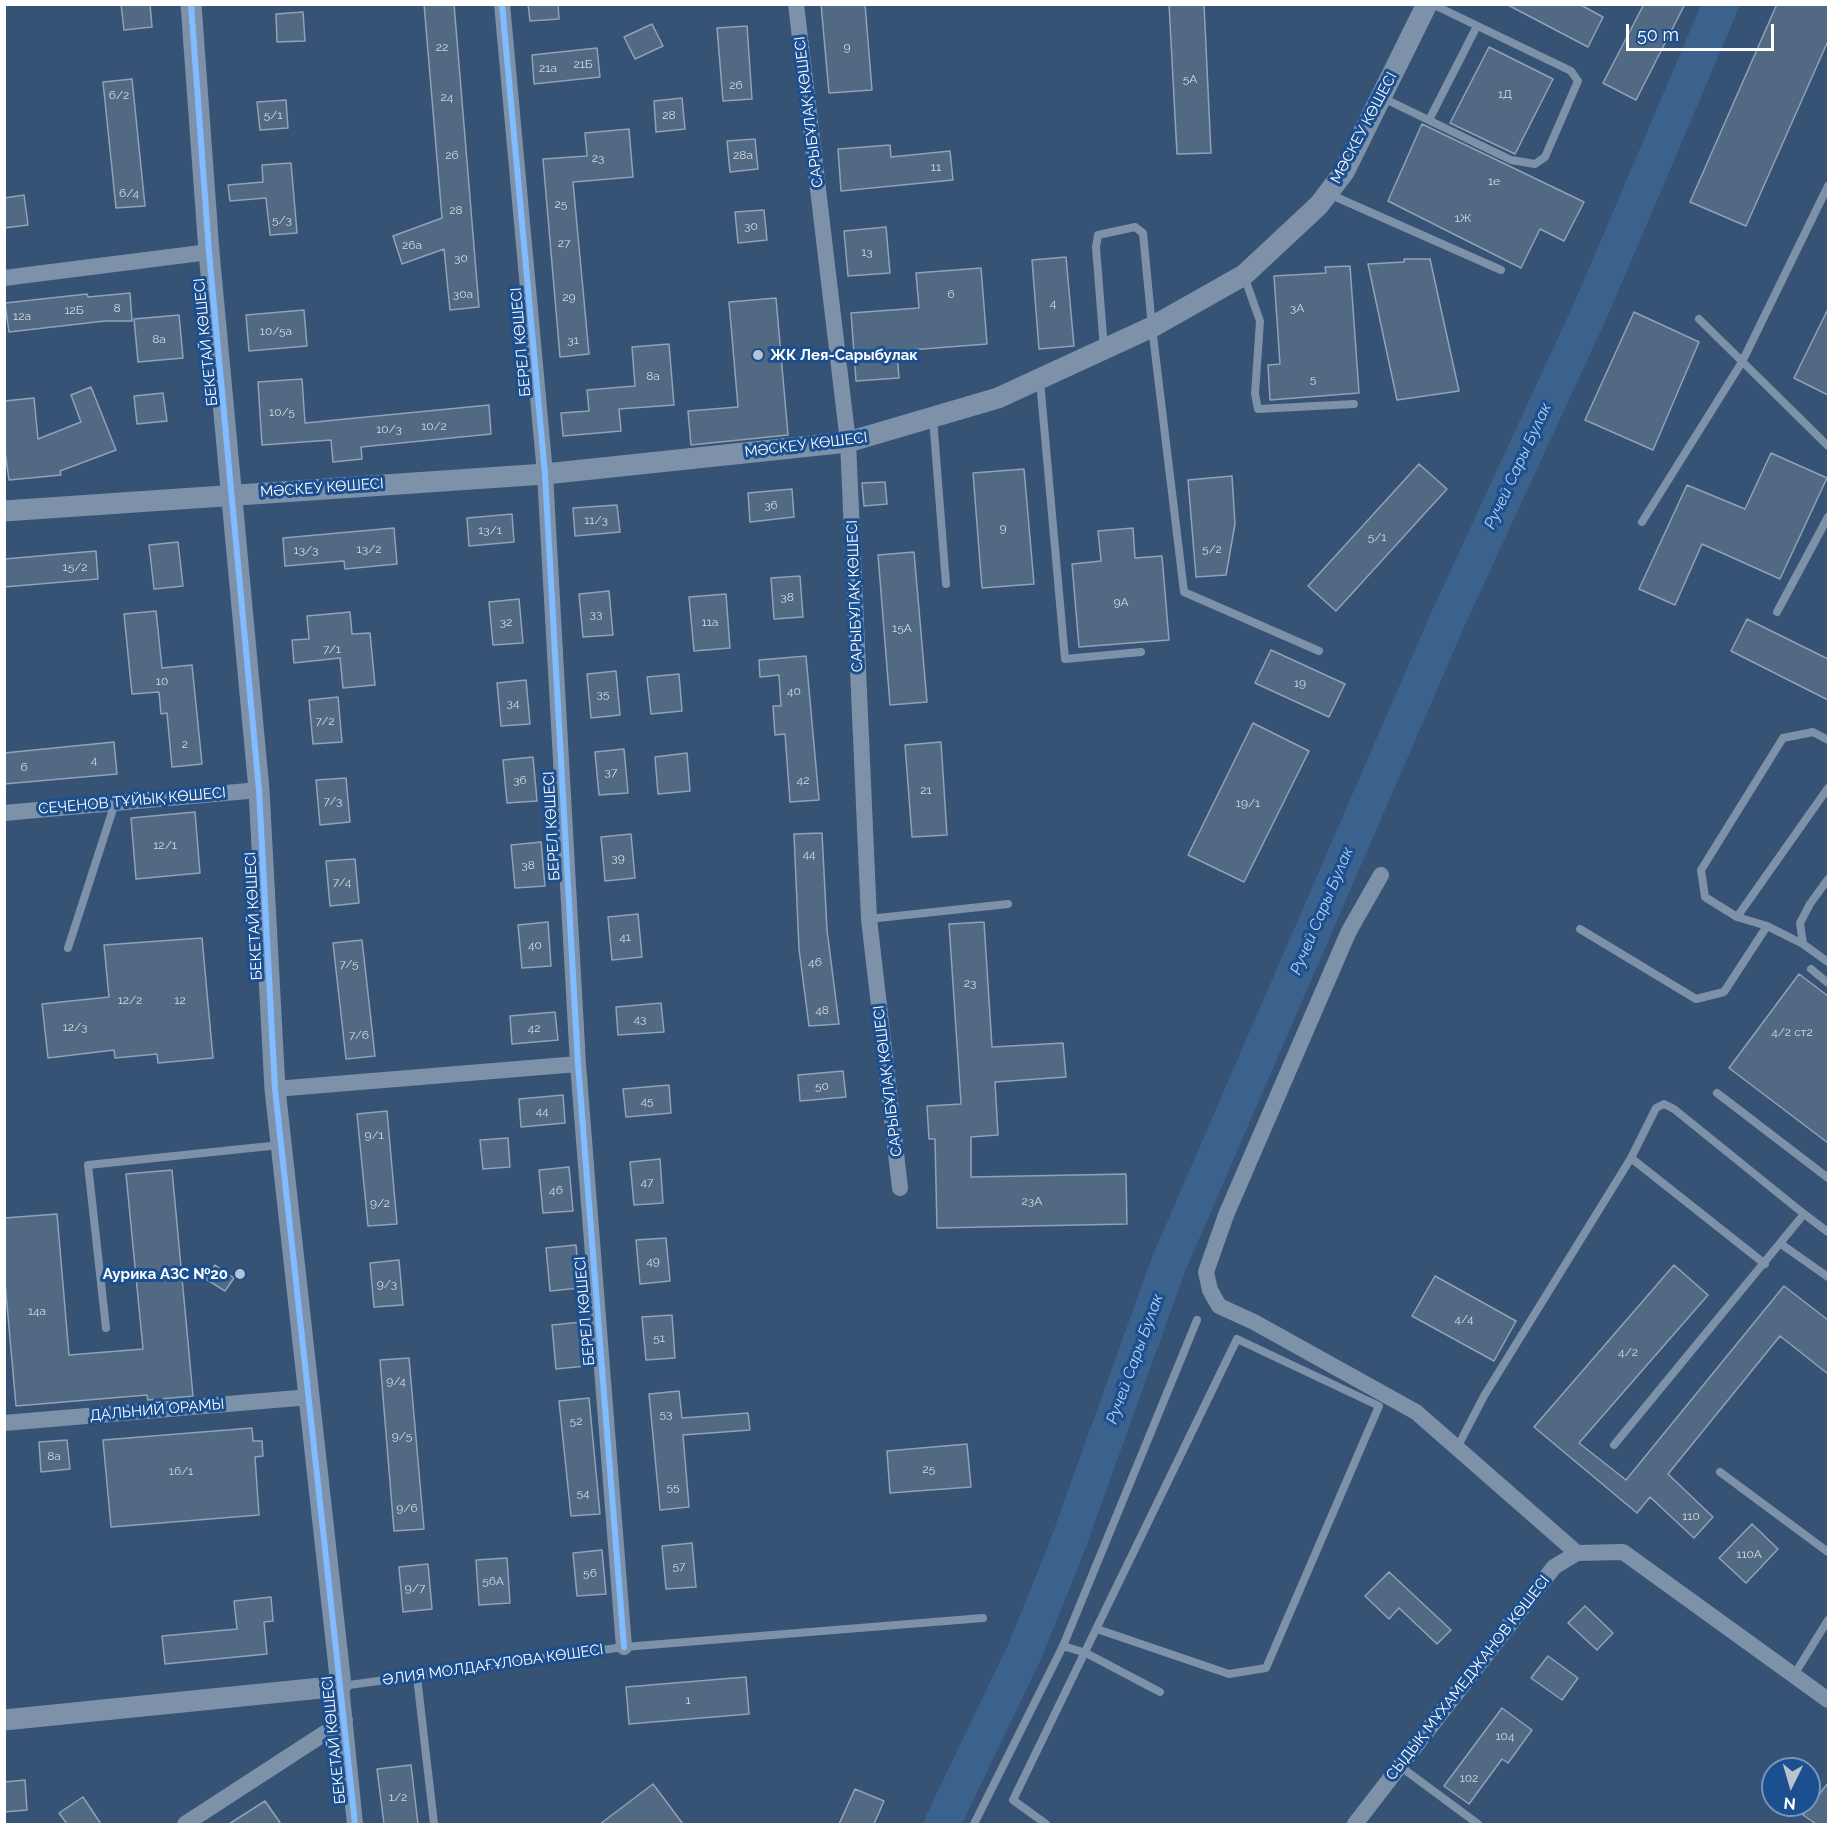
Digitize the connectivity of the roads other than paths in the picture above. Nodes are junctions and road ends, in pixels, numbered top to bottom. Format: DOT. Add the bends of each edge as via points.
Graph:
graph roads {
  1 [pos="191,4"];
  2 [pos="502,4"];
  3 [pos="796,4"];
  4 [pos="1430,4"];
  5 [pos="1477,26"];
  6 [pos="1382,97"];
  7 [pos="1429,120"];
  8 [pos="1828,186"];
  9 [pos="1328,194"];
  10 [pos="209,252"];
  11 [pos="1501,270"];
  12 [pos="1244,275"];
  13 [pos="4,278"];
  14 [pos="1699,319"];
  15 [pos="1152,327"];
  16 [pos="1104,350"];
  17 [pos="1742,362"];
  18 [pos="1040,381"];
  19 [pos="1354,404"];
  20 [pos="933,418"];
  21 [pos="848,442"];
  22 [pos="1828,446"];
  23 [pos="545,474"];
  24 [pos="233,494"];
  25 [pos="4,511"];
  26 [pos="1828,517"];
  27 [pos="1642,522"];
  28 [pos="946,584"];
  29 [pos="1777,612"];
  30 [pos="1319,651"];
  31 [pos="1141,652"];
  32 [pos="1828,740"];
  33 [pos="1828,788"];
  34 [pos="259,790"];
  35 [pos="115,802"];
  36 [pos="4,813"];
  37 [pos="1381,875"];
  38 [pos="1828,879"];
  39 [pos="1008,904"];
  40 [pos="1737,917"];
  41 [pos="869,919"];
  42 [pos="1767,926"];
  43 [pos="1580,929"];
  44 [pos="1803,944"];
  45 [pos="68,948"];
  46 [pos="1828,962"];
  47 [pos="1810,969"];
  48 [pos="1828,983"];
  49 [pos="578,1064"];
  50 [pos="275,1089"];
  51 [pos="1717,1093"];
  52 [pos="281,1145"];
  53 [pos="1631,1158"];
  54 [pos="1828,1178"];
  55 [pos="900,1188"];
  56 [pos="1804,1215"];
  57 [pos="1828,1232"];
  58 [pos="1781,1244"];
  59 [pos="1765,1264"];
  60 [pos="1828,1277"];
  61 [pos="1197,1320"];
  62 [pos="106,1328"];
  63 [pos="310,1397"];
  64 [pos="4,1424"];
  65 [pos="1614,1445"];
  66 [pos="1458,1446"];
  67 [pos="1720,1472"];
  68 [pos="1828,1552"];
  69 [pos="1576,1553"];
  70 [pos="983,1618"];
  71 [pos="1828,1620"];
  72 [pos="1097,1629"];
  73 [pos="1063,1646"];
  74 [pos="624,1647"];
  75 [pos="1086,1653"];
  76 [pos="1794,1675"];
  77 [pos="417,1677"];
  78 [pos="341,1686"];
  79 [pos="1160,1692"];
  80 [pos="1828,1700"];
  81 [pos="4,1720"];
  82 [pos="345,1720"];
  83 [pos="1401,1767"];
  84 [pos="184,1824"];
  85 [pos="355,1824"];
  86 [pos="434,1824"];
  87 [pos="974,1824"];
  88 [pos="1046,1824"];
  89 [pos="1355,1824"];
  90 [pos="1478,1824"];
  1 -- 10 [label="street, БЕКЕТАЙ КӨШЕСІ"];
  2 -- 23 [label="street, БЕРЕЛ КӨШЕСІ"];
  3 -- 21 [label="street, САРЫБҰЛАҚ КӨШЕСІ"];
  4 -- 5 [label="lane"];
  4 -- 6 [label="street, МӘСКЕУ КӨШЕСІ"];
  5 -- 7 [label="lane"];
  5 -- 7 [label="lane" via="1571,71 1578,81 1545,157 1535,164 1511,160"];
  6 -- 7 [label="lane"];
  6 -- 9 [label="street, МӘСКЕУ КӨШЕСІ" via="1344,172"];
  8 -- 17 [label="lane"];
  9 -- 11 [label="lane"];
  9 -- 12 [label="street, МӘСКЕУ КӨШЕСІ"];
  10 -- 13 [label="street"];
  10 -- 24 [label="street, БЕКЕТАЙ КӨШЕСІ"];
  12 -- 15 [label="street, МӘСКЕУ КӨШЕСІ"];
  12 -- 19 [label="lane" via="1260,321 1255,394 1258,409"];
  14 -- 17 [label="lane"];
  15 -- 16 [label="street, МӘСКЕУ КӨШЕСІ"];
  15 -- 16 [label="lane" via="1143,233 1135,226 1098,235"];
  15 -- 30 [label="lane" via="1184,592"];
  16 -- 18 [label="street, МӘСКЕУ КӨШЕСІ"];
  17 -- 22 [label="lane"];
  17 -- 27 [label="lane"];
  18 -- 20 [label="street, МӘСКЕУ КӨШЕСІ"];
  18 -- 31 [label="lane" via="1065,658"];
  20 -- 21 [label="street, МӘСКЕУ КӨШЕСІ"];
  20 -- 28 [label="lane"];
  21 -- 23 [label="street, МӘСКЕУ КӨШЕСІ"];
  21 -- 41 [label="street, САРЫБҰЛАҚ КӨШЕСІ"];
  23 -- 24 [label="street, МӘСКЕУ КӨШЕСІ"];
  23 -- 49 [label="street, БЕРЕЛ КӨШЕСІ"];
  24 -- 25 [label="street, МӘСКЕУ КӨШЕСІ"];
  24 -- 34 [label="street, БЕКЕТАЙ КӨШЕСІ"];
  26 -- 29 [label="lane"];
  32 -- 40 [label="lane" via="1813,732 1783,738 1701,870 1705,897"];
  33 -- 40 [label="lane"];
  34 -- 35 [label="street, СЕЧЕНОВ ТҰЙЫҚ КӨШЕСІ"];
  34 -- 50 [label="street, БЕКЕТАЙ КӨШЕСІ"];
  35 -- 36 [label="street, СЕЧЕНОВ ТҰЙЫҚ КӨШЕСІ"];
  35 -- 45 [label="lane"];
  37 -- 66 [label="street" via="1349,932 1308,1024 1226,1215 1206,1272 1219,1306 1416,1412"];
  38 -- 44 [label="lane" via="1800,923"];
  39 -- 41 [label="lane"];
  40 -- 42 [label="lane"];
  41 -- 55 [label="street, САРЫБҰЛАҚ КӨШЕСІ"];
  42 -- 43 [label="lane" via="1724,992 1696,999"];
  42 -- 44 [label="lane"];
  44 -- 46 [label="lane"];
  47 -- 48 [label="lane"];
  49 -- 50 [label="street"];
  49 -- 74 [label="street, БЕРЕЛ КӨШЕСІ"];
  50 -- 52 [label="street, БЕКЕТАЙ КӨШЕСІ"];
  51 -- 54 [label="lane"];
  52 -- 62 [label="lane" via="88,1165"];
  52 -- 63 [label="street, БЕКЕТАЙ КӨШЕСІ"];
  53 -- 56 [label="lane" via="1656,1108 1664,1104"];
  53 -- 59 [label="lane"];
  53 -- 66 [label="lane" via="1484,1396"];
  56 -- 57 [label="lane"];
  56 -- 58 [label="lane"];
  58 -- 59 [label="lane"];
  58 -- 60 [label="lane"];
  59 -- 65 [label="lane"];
  61 -- 73 [label="lane"];
  63 -- 64 [label="street, ДАЛЬНИЙ ОРАМЫ"];
  63 -- 78 [label="street, БЕКЕТАЙ КӨШЕСІ"];
  66 -- 69 [label="street"];
  67 -- 68 [label="lane"];
  69 -- 76 [label="street" via="1623,1552"];
  69 -- 83 [label="street, СЫДЫҚ МҰХАМЕДЖАНОВ КӨШЕСІ" via="1554,1567"];
  70 -- 74 [label="lane, ӘЛИЯ МОЛДАҒҰЛОВА КӨШЕСІ"];
  71 -- 76 [label="lane"];
  72 -- 72 [label="lane" via="1237,1339 1379,1406 1266,1668 1229,1674"];
  72 -- 75 [label="lane"];
  73 -- 75 [label="lane"];
  73 -- 87 [label="lane"];
  74 -- 77 [label="lane, ӘЛИЯ МОЛДАҒҰЛОВА КӨШЕСІ"];
  75 -- 79 [label="lane"];
  75 -- 88 [label="lane" via="1013,1800"];
  76 -- 80 [label="street"];
  77 -- 78 [label="lane, ӘЛИЯ МОЛДАҒҰЛОВА КӨШЕСІ"];
  77 -- 86 [label="lane"];
  78 -- 81 [label="street, ӘЛИЯ МОЛДАҒҰЛОВА КӨШЕСІ"];
  78 -- 82 [label="street, БЕКЕТАЙ КӨШЕСІ"];
  82 -- 84 [label="street"];
  82 -- 85 [label="street, БЕКЕТАЙ КӨШЕСІ"];
  83 -- 89 [label="street, СЫДЫҚ МҰХАМЕДЖАНОВ КӨШЕСІ"];
  83 -- 90 [label="lane"];
}
